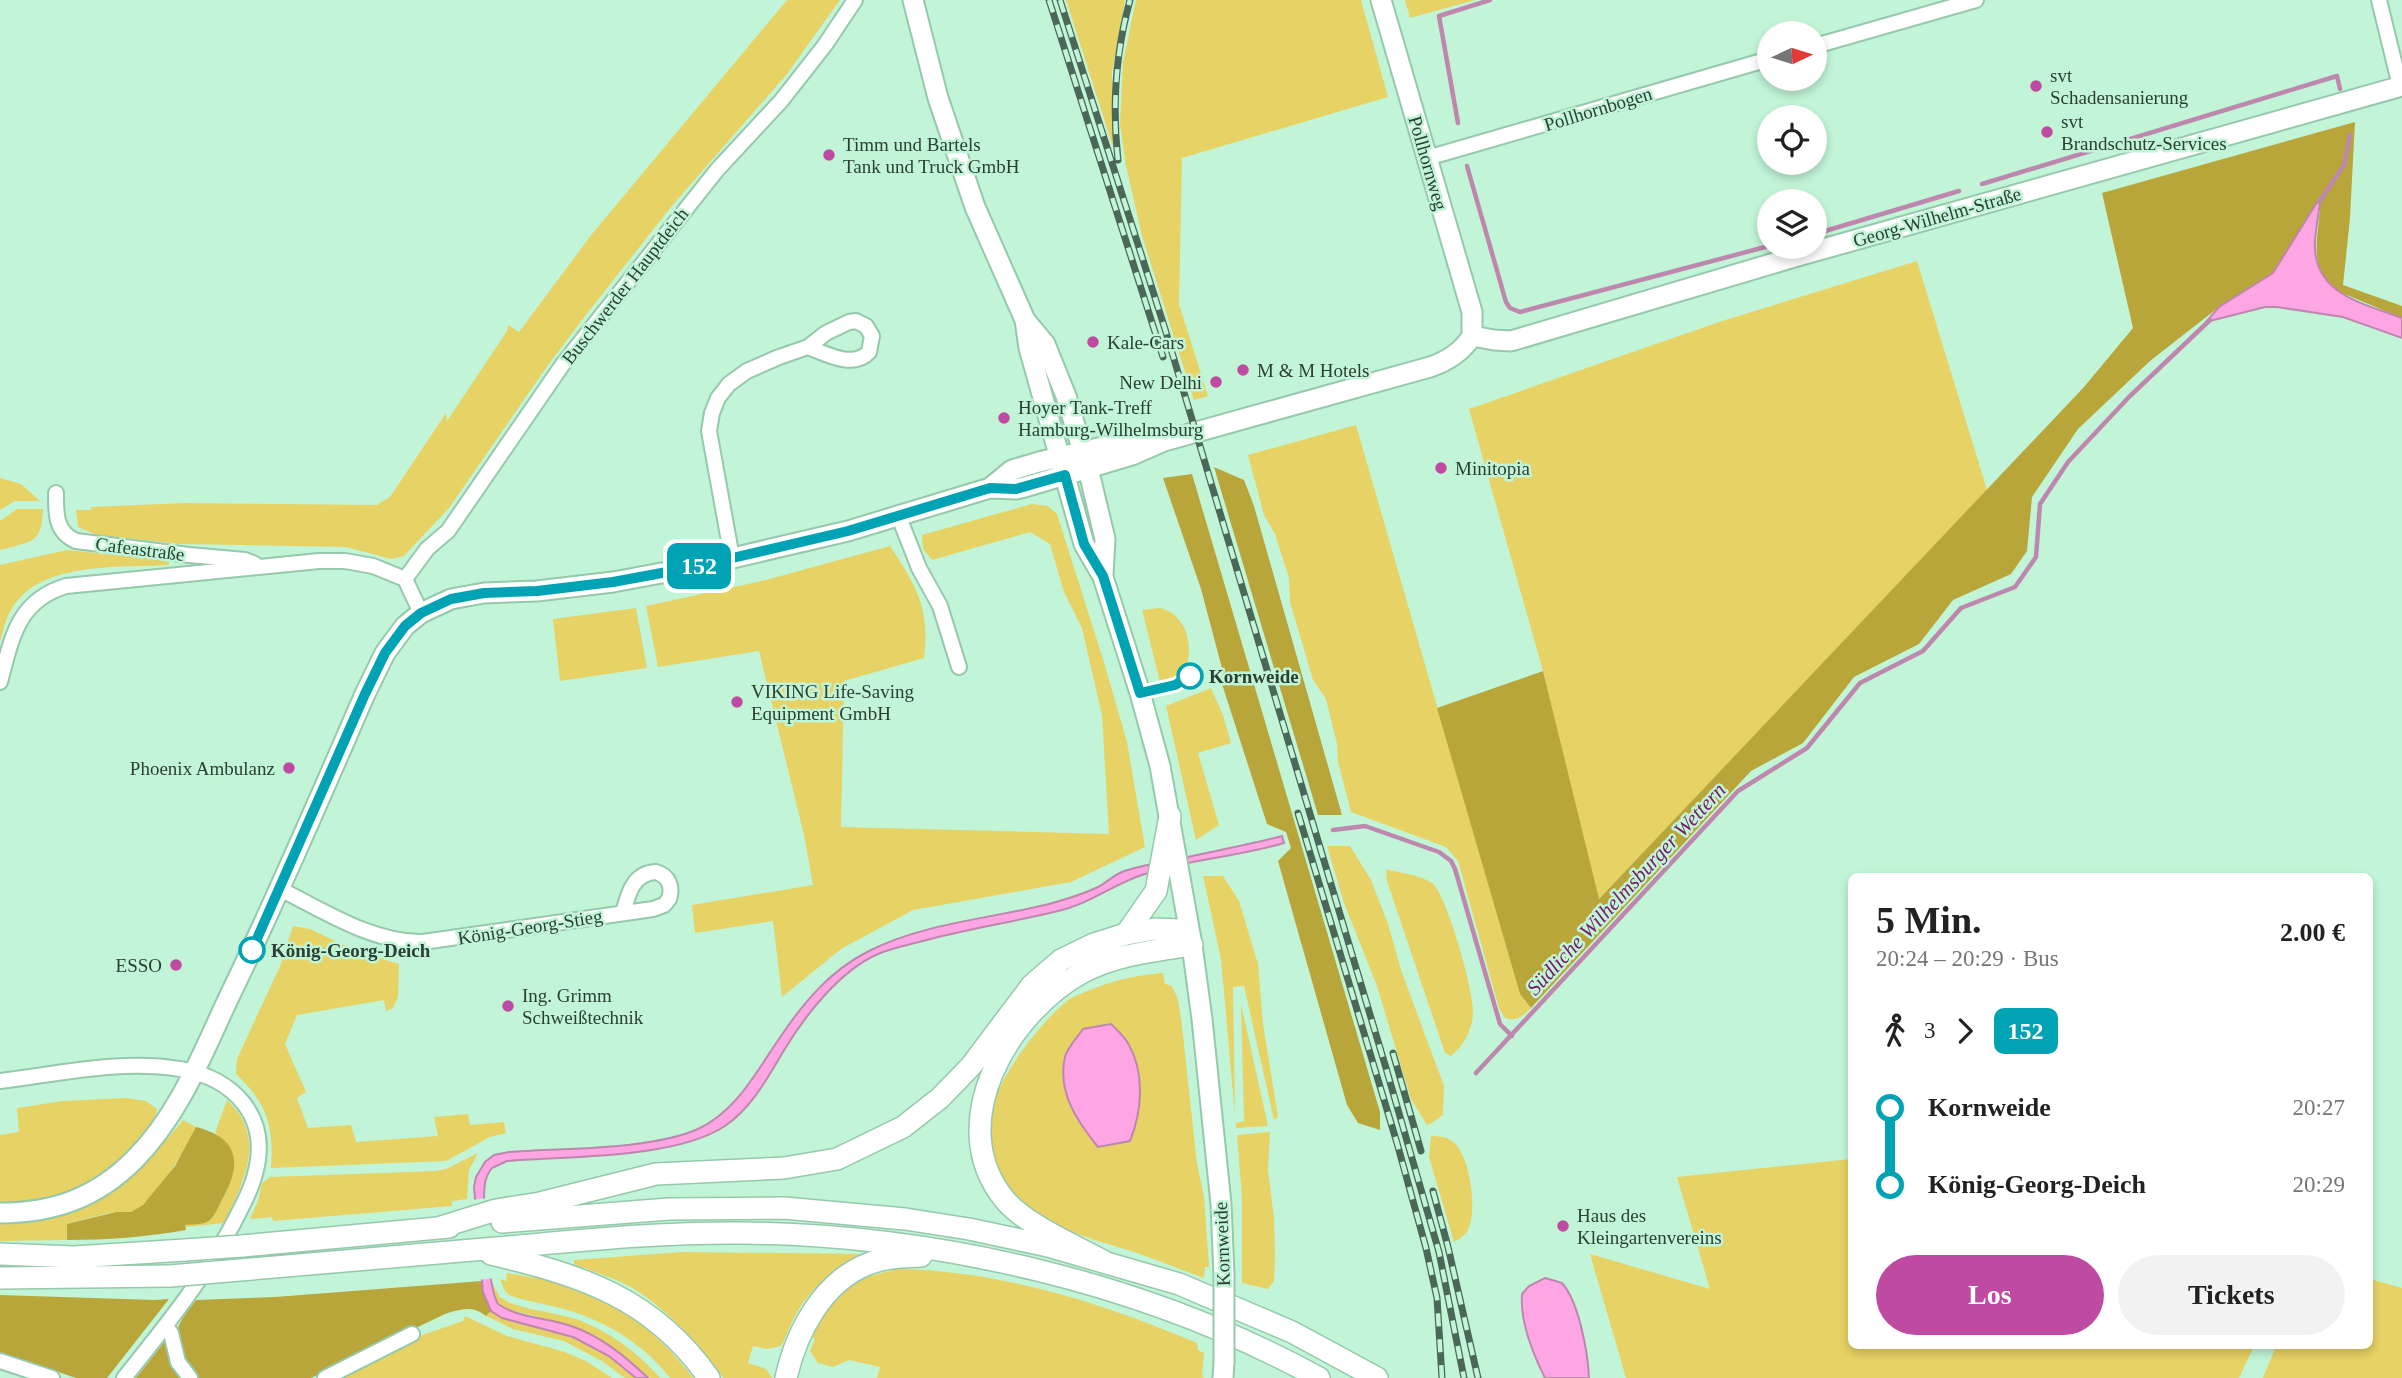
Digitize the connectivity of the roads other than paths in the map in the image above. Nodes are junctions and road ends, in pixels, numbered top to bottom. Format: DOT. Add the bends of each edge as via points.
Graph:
graph roads {
  1 [pos="855,0"];
  2 [pos="913,0"];
  3 [pos="1381,0"];
  4 [pos="1976,0"];
  5 [pos="2379,0"];
  6 [pos="1827,43"];
  7 [pos="1757,63"];
  8 [pos="2401,86"];
  9 [pos="1427,158"];
  10 [pos="1025,320"];
  11 [pos="1473,331"];
  12 [pos="808,347"];
  13 [pos="1085,459"];
  14 [pos="1063,465"];
  15 [pos="56,493"];
  16 [pos="899,517"];
  17 [pos="732,558"];
  18 [pos="259,566"];
  19 [pos="1103,576"];
  20 [pos="405,579"];
  21 [pos="421,613"];
  22 [pos="959,667"];
  23 [pos="0,682"];
  24 [pos="1170,816"];
  25 [pos="1170,874"];
  26 [pos="280,889"];
  27 [pos="623,913"];
  28 [pos="1126,934"];
  29 [pos="1192,945"];
  30 [pos="195,1073"];
  31 [pos="0,1081"];
  32 [pos="0,1213"];
  33 [pos="496,1217"];
  34 [pos="499,1252"];
  35 [pos="0,1254"];
  36 [pos="962,1254"];
  37 [pos="1105,1262"];
  38 [pos="0,1278"];
  39 [pos="166,1326"];
  40 [pos="412,1334"];
  41 [pos="0,1361"];
  42 [pos="1223,1370"];
  43 [pos="52,1378"];
  44 [pos="124,1378"];
  45 [pos="190,1378"];
  46 [pos="325,1378"];
  47 [pos="709,1378"];
  48 [pos="786,1378"];
  49 [pos="1319,1378"];
  50 [pos="1377,1378"];
  1 -- 20 [label="street, Buschwerder Hauptdeich" via="781,101 717,170 563,364 448,531 427,549"];
  2 -- 10 [label="main road" via="950,137 990,246"];
  3 -- 9 [label="main road, Pollhornweg"];
  4 -- 6 [label="street"];
  5 -- 8 [label="street"];
  7 -- 9 [label="street, Pollhornbogen"];
  8 -- 11 [label="main road, Georg-Wilhelm-Straße" via="1511,341"];
  9 -- 11 [label="main road, Pollhornweg" via="1472,312"];
  10 -- 13 [label="main road" via="1045,344"];
  10 -- 14 [label="main road"];
  11 -- 13 [label="main road" via="1463,348 1442,363 1164,441 1132,455"];
  12 -- 17 [label="street" via="747,372 729,384 715,405 709,431"];
  13 -- 14 [label="main road"];
  13 -- 19 [label="main road" via="1105,539"];
  14 -- 16 [label="main road" via="1016,489 990,488"];
  14 -- 19 [label="main road" via="1084,544"];
  15 -- 18 [label="street, Cafeastraße" via="56,519 63,533 76,541 245,560"];
  16 -- 17 [label="main road"];
  16 -- 22 [label="street" via="911,552 940,606"];
  17 -- 21 [label="main road" via="613,582 467,595"];
  18 -- 20 [label="street" via="345,561"];
  18 -- 23 [label="street" via="52,590 23,613"];
  19 -- 24 [label="main road" via="1150,728"];
  20 -- 21 [label="street"];
  21 -- 26 [label="main road" via="385,653"];
  24 -- 25 [label="highway"];
  25 -- 28 [label="highway"];
  25 -- 29 [label="main road, Kornweide"];
  26 -- 27 [label="street, König-Georg-Stieg" via="374,933 406,942"];
  26 -- 30 [label="main road"];
  28 -- 29 [label="highway" via="1173,928 1184,933"];
  28 -- 33 [label="highway" via="1079,950 1046,972 1019,1000 957,1083 903,1127 865,1147 810,1165 656,1174"];
  29 -- 37 [label="highway" via="1119,957 1068,981 1018,1031 984,1093 982,1150 988,1171 1006,1201 1036,1225"];
  29 -- 42 [label="main road, Kornweide, bridge" via="1221,1204"];
  30 -- 31 [label="street" via="169,1068 102,1068"];
  30 -- 32 [label="main road" via="151,1141 122,1170 77,1200 46,1210"];
  30 -- 39 [label="street" via="223,1083 241,1099 256,1129 258,1161 229,1231"];
  33 -- 35 [label="highway, bridge" via="438,1228 242,1246 74,1256"];
  33 -- 37 [label="highway" via="795,1209 969,1229"];
  34 -- 36 [label="highway" via="692,1233 743,1233 848,1238"];
  34 -- 38 [label="highway, bridge" via="475,1250 170,1276"];
  34 -- 47 [label="highway" via="575,1276 623,1298 678,1341"];
  36 -- 48 [label="highway" via="901,1257 856,1269 813,1311 798,1338"];
  36 -- 49 [label="highway" via="1096,1287 1166,1310"];
  37 -- 50 [label="highway" via="1179,1284 1292,1332"];
  39 -- 44 [label="street"];
  39 -- 45 [label="street" via="178,1362"];
  40 -- 46 [label="street"];
  41 -- 43 [label="street"];
}
